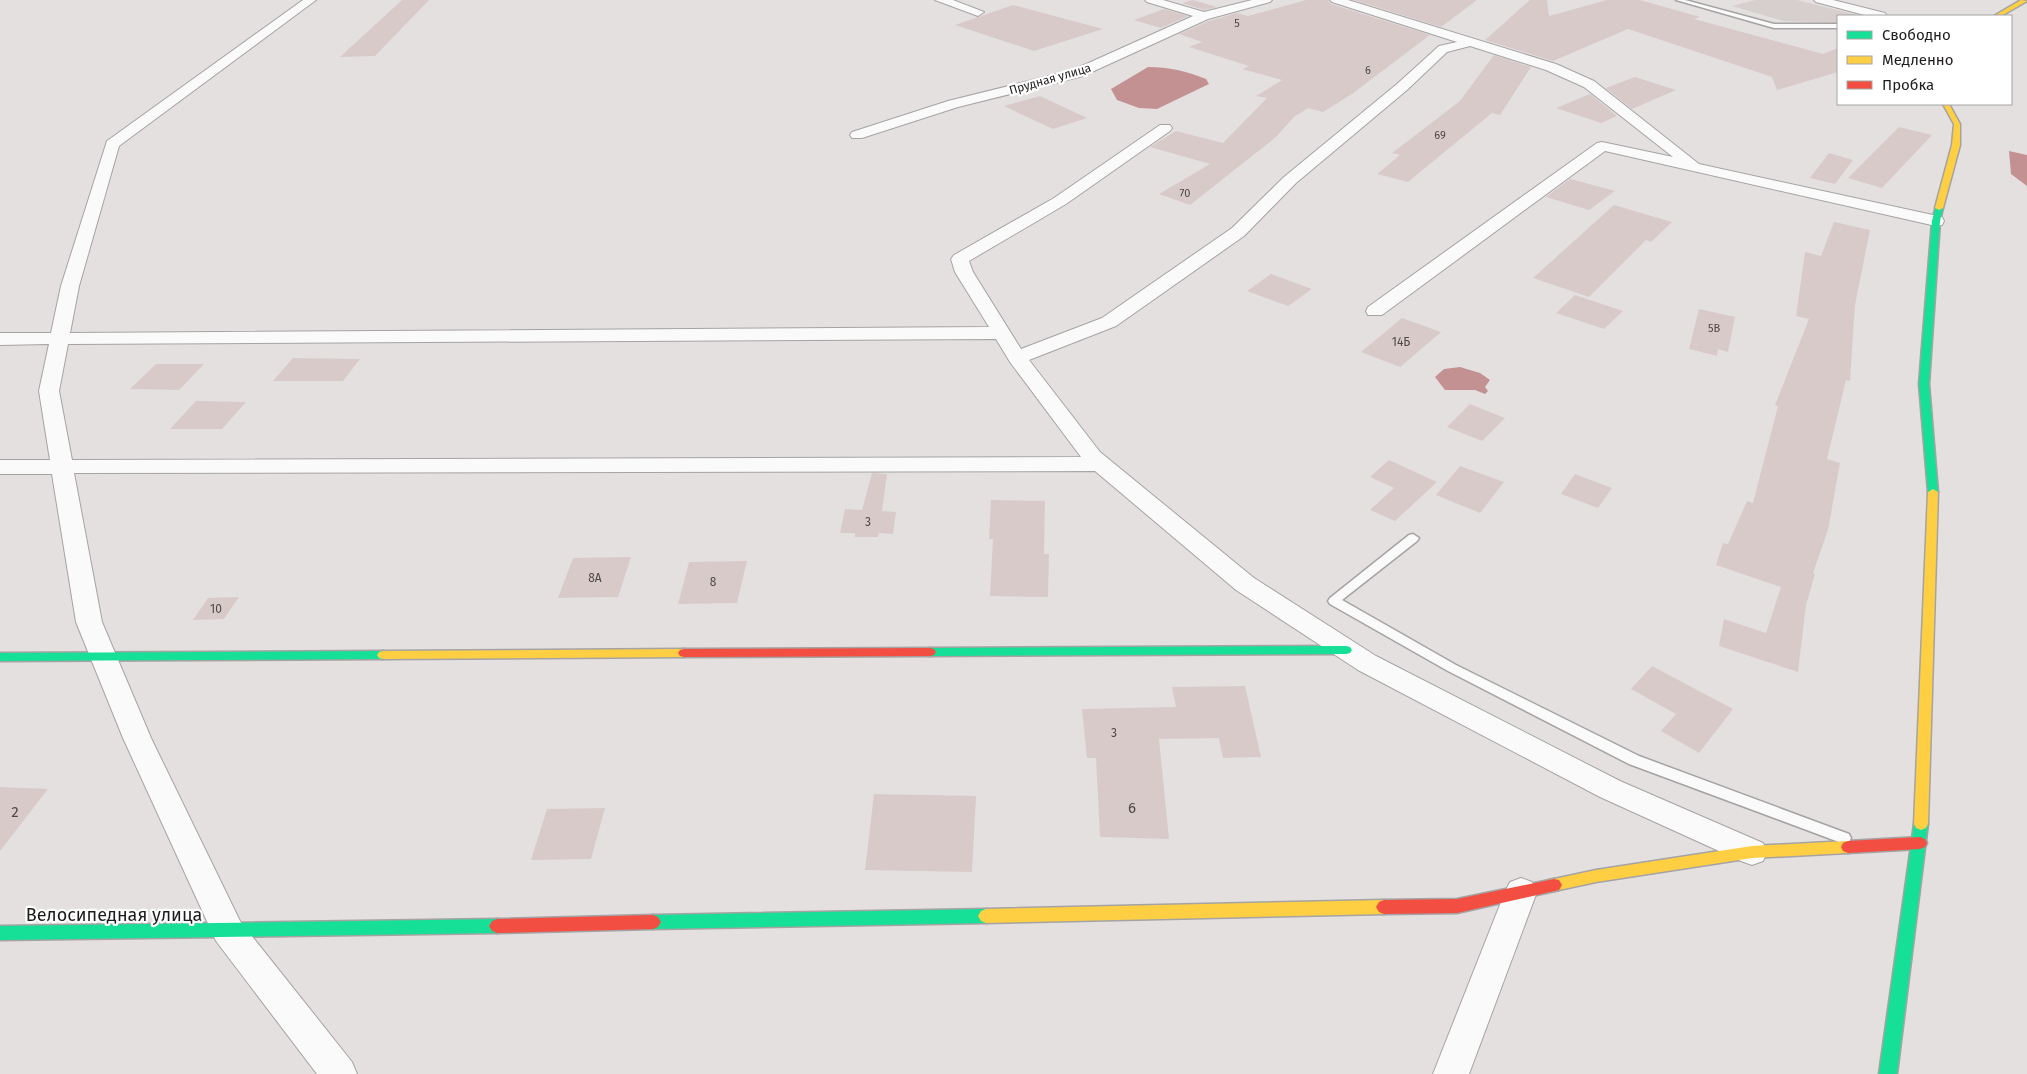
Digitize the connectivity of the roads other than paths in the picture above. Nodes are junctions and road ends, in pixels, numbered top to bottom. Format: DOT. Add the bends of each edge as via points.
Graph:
graph roads {
  1 [pos="310,0"];
  2 [pos="941,0"];
  3 [pos="1151,0"];
  4 [pos="1266,0"];
  5 [pos="1336,0"];
  6 [pos="1679,0"];
  7 [pos="1820,0"];
  8 [pos="2026,0"];
  9 [pos="978,12"];
  10 [pos="1877,15"];
  11 [pos="1999,15"];
  12 [pos="1204,16"];
  13 [pos="1837,26"];
  14 [pos="1471,42"];
  15 [pos="1947,105"];
  16 [pos="1165,128"];
  17 [pos="857,135"];
  18 [pos="1694,167"];
  19 [pos="1936,221"];
  20 [pos="1375,311"];
  21 [pos="1001,333"];
  22 [pos="0,339"];
  23 [pos="60,339"];
  24 [pos="1017,358"];
  25 [pos="1101,464"];
  26 [pos="62,466"];
  27 [pos="0,467"];
  28 [pos="1413,538"];
  29 [pos="1346,650"];
  30 [pos="104,656"];
  31 [pos="0,657"];
  32 [pos="1920,843"];
  33 [pos="1864,845"];
  34 [pos="1752,852"];
  35 [pos="1521,892"];
  36 [pos="228,931"];
  37 [pos="0,933"];
  38 [pos="340,1074"];
  39 [pos="1451,1074"];
  40 [pos="1888,1074"];
  1 -- 23 [label="street" via="112,144 70,286"];
  2 -- 9 [label="street"];
  3 -- 12 [label="street"];
  4 -- 12 [label="street, Прудная улица"];
  5 -- 14 [label="street"];
  6 -- 13 [label="lane" via="1774,26"];
  7 -- 10 [label="street"];
  8 -- 11 [label="street"];
  12 -- 17 [label="street, Прудная улица" via="1078,74 953,104"];
  14 -- 18 [label="street" via="1551,67 1589,84"];
  14 -- 24 [label="street" via="1443,49 1290,180 1238,232 1109,322"];
  15 -- 19 [label="street" via="1957,124 1956,145"];
  16 -- 21 [label="street" via="1060,201 960,258 964,272"];
  18 -- 19 [label="street"];
  18 -- 20 [label="street" via="1602,146"];
  19 -- 32 [label="street" via="1924,384 1934,499"];
  21 -- 23 [label="street"];
  21 -- 24 [label="street"];
  22 -- 23 [label="street"];
  23 -- 26 [label="street" via="49,391"];
  24 -- 25 [label="street" via="1092,457"];
  25 -- 26 [label="street"];
  25 -- 29 [label="street" via="1245,584"];
  26 -- 27 [label="street"];
  26 -- 30 [label="street" via="89,622"];
  28 -- 33 [label="lane" via="1334,601 1452,668 1634,760"];
  29 -- 30 [label="street"];
  29 -- 34 [label="street" via="1610,789"];
  30 -- 31 [label="street"];
  30 -- 36 [label="street" via="137,738"];
  32 -- 33 [label="street, Велосипедная улица"];
  32 -- 40 [label="street"];
  33 -- 34 [label="street, Велосипедная улица"];
  34 -- 35 [label="street, Велосипедная улица" via="1596,876"];
  35 -- 36 [label="street, Велосипедная улица" via="1457,906"];
  35 -- 39 [label="street"];
  36 -- 37 [label="street, Велосипедная улица"];
  36 -- 38 [label="street"];
}
